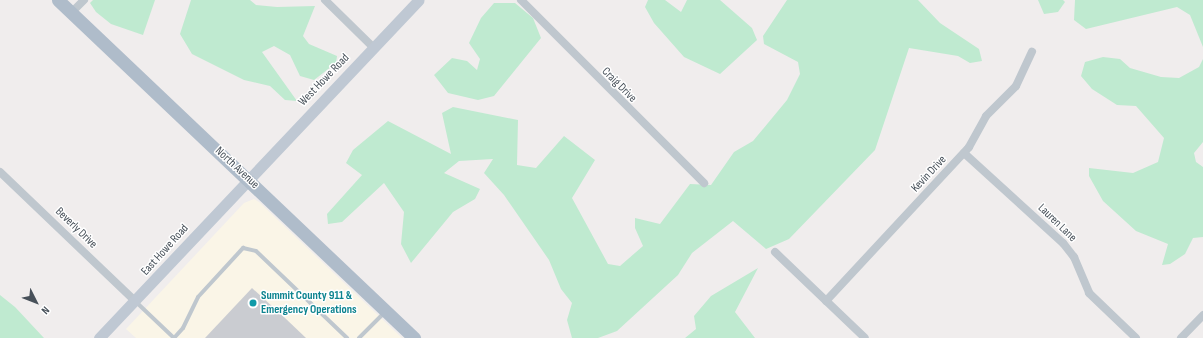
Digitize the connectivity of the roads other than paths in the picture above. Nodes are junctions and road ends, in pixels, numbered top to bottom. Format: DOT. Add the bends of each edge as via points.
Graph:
graph roads {
  1 [pos="58,0"];
  2 [pos="84,0"];
  3 [pos="324,0"];
  4 [pos="419,0"];
  5 [pos="521,0"];
  6 [pos="72,12"];
  7 [pos="374,48"];
  8 [pos="1032,52"];
  9 [pos="964,153"];
  10 [pos="0,172"];
  11 [pos="248,178"];
  12 [pos="704,184"];
  13 [pos="775,252"];
  14 [pos="135,301"];
  15 [pos="826,301"];
  16 [pos="386,311"];
  17 [pos="1203,315"];
  18 [pos="99,338"];
  19 [pos="174,338"];
  20 [pos="347,338"];
  21 [pos="359,338"];
  22 [pos="414,338"];
  23 [pos="865,338"];
  24 [pos="1136,338"];
  25 [pos="1181,338"];
  1 -- 6 [label="main road, North Avenue"];
  2 -- 6 [label="street"];
  3 -- 7 [label="street"];
  4 -- 7 [label="main road, West Howe Road"];
  5 -- 12 [label="street, Craig Drive"];
  6 -- 11 [label="main road, North Avenue"];
  7 -- 11 [label="main road, West Howe Road"];
  8 -- 9 [label="street, Kevin Drive" via="1016,86 986,116"];
  9 -- 15 [label="street, Kevin Drive"];
  9 -- 24 [label="street, Lauren Lane" via="1063,243 1074,257 1089,293"];
  10 -- 14 [label="street, Beverly Drive"];
  11 -- 14 [label="main road, East Howe Road"];
  11 -- 16 [label="main road, North Avenue"];
  13 -- 15 [label="street"];
  14 -- 18 [label="main road, East Howe Road"];
  14 -- 19 [label="lane"];
  15 -- 23 [label="street"];
  16 -- 21 [label="lane"];
  16 -- 22 [label="main road, North Avenue"];
  17 -- 25 [label="street"];
  19 -- 20 [label="lane" via="183,328 198,297 243,248 256,251"];
}
